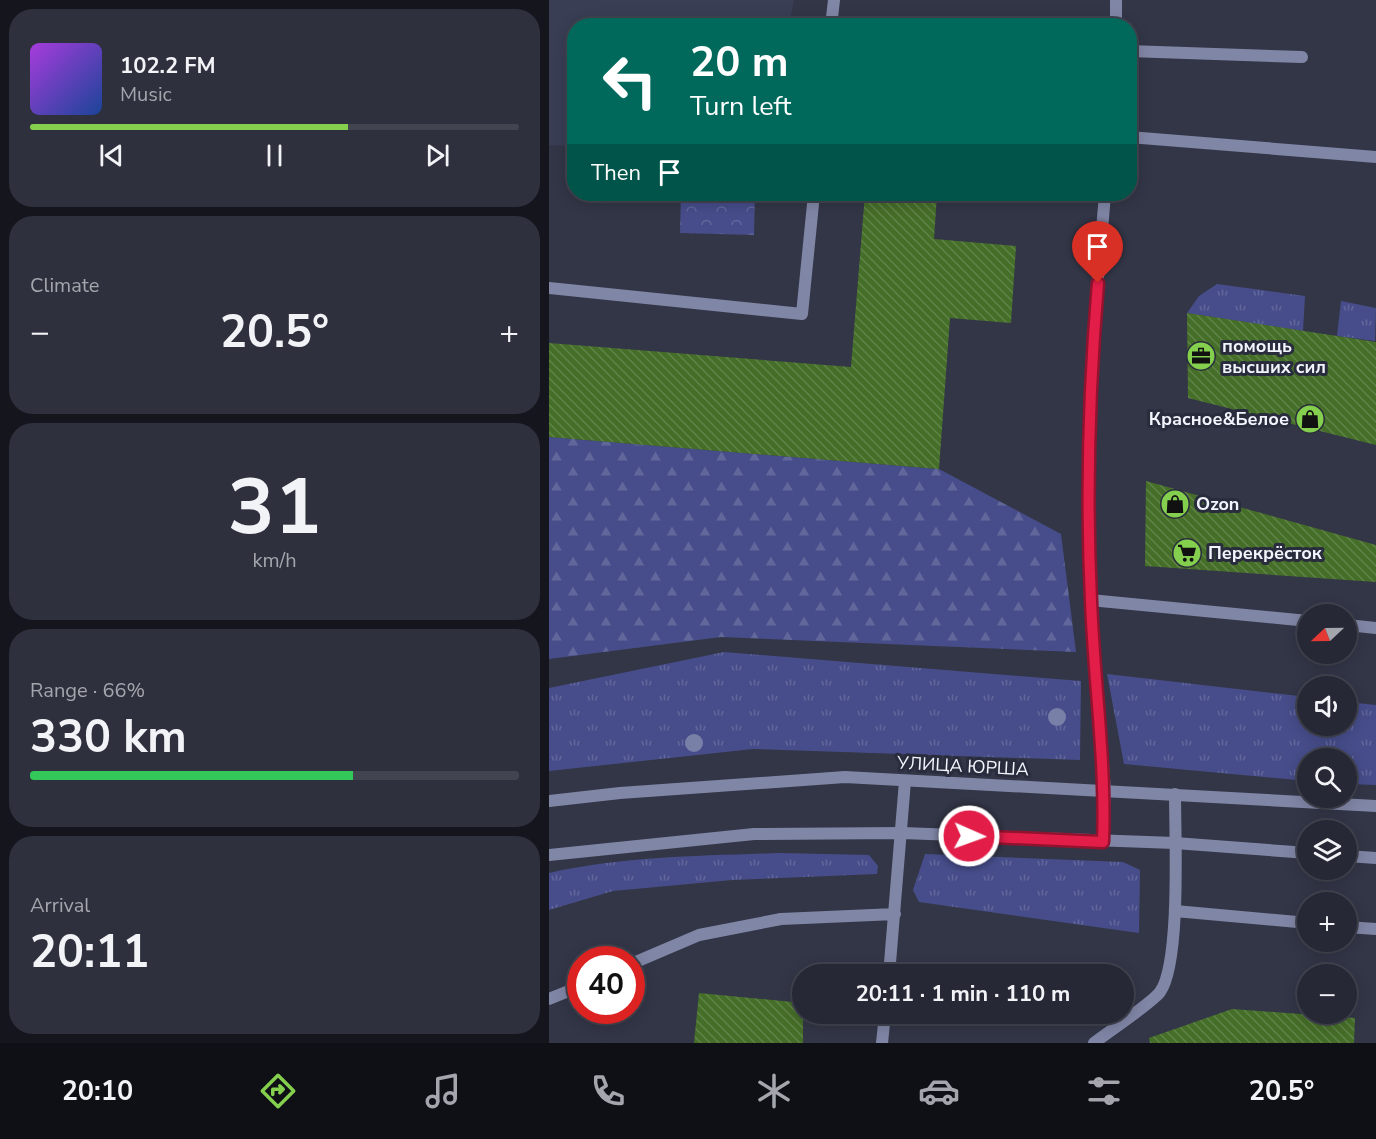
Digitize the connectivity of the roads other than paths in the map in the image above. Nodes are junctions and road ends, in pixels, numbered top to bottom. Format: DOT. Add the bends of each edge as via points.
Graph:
graph roads {
  1 [pos="834,0"];
  2 [pos="1116,0"];
  3 [pos="832,18"];
  4 [pos="1116,18"];
  5 [pos="1137,51"];
  6 [pos="1302,57"];
  7 [pos="1137,138"];
  8 [pos="1376,157"];
  9 [pos="814,201"];
  10 [pos="1104,201"];
  11 [pos="549,288"];
  12 [pos="1091,600"];
  13 [pos="1297,620"];
  14 [pos="1357,626"];
  15 [pos="1376,628"];
  16 [pos="905,781"];
  17 [pos="1105,791"];
  18 [pos="1175,794"];
  19 [pos="549,801"];
  20 [pos="1376,806"];
  21 [pos="902,833"];
  22 [pos="1103,842"];
  23 [pos="1175,843"];
  24 [pos="1297,852"];
  25 [pos="549,855"];
  26 [pos="1357,857"];
  27 [pos="1376,858"];
  28 [pos="1175,911"];
  29 [pos="895,914"];
  30 [pos="1297,922"];
  31 [pos="1357,928"];
  32 [pos="1376,929"];
  33 [pos="645,958"];
  34 [pos="890,964"];
  35 [pos="567,992"];
  36 [pos="549,999"];
  37 [pos="884,1024"];
  38 [pos="882,1043"];
  39 [pos="1094,1043"];
  1 -- 3 [label="street"];
  2 -- 4 [label="street"];
  5 -- 6 [label="street"];
  7 -- 8 [label="street"];
  9 -- 11 [label="street" via="802,314"];
  10 -- 12 [label="street" via="1092,350"];
  12 -- 13 [label="street"];
  12 -- 17 [label="street"];
  14 -- 15 [label="street"];
  16 -- 17 [label="street, УЛИЦА ЮРША"];
  16 -- 19 [label="street, УЛИЦА ЮРША" via="845,777"];
  16 -- 21 [label="street"];
  17 -- 18 [label="street, УЛИЦА ЮРША"];
  17 -- 22 [label="street"];
  18 -- 20 [label="street, УЛИЦА ЮРША"];
  18 -- 23 [label="street"];
  21 -- 22 [label="street"];
  21 -- 25 [label="street" via="754,834"];
  21 -- 29 [label="street"];
  22 -- 23 [label="street"];
  23 -- 24 [label="street"];
  23 -- 28 [label="street"];
  26 -- 27 [label="street"];
  28 -- 30 [label="street"];
  28 -- 39 [label="street" via="1170,958 1160,992"];
  29 -- 33 [label="street" via="781,920 711,932"];
  29 -- 34 [label="street"];
  31 -- 32 [label="street"];
  35 -- 36 [label="street"];
  37 -- 38 [label="street"];
}
